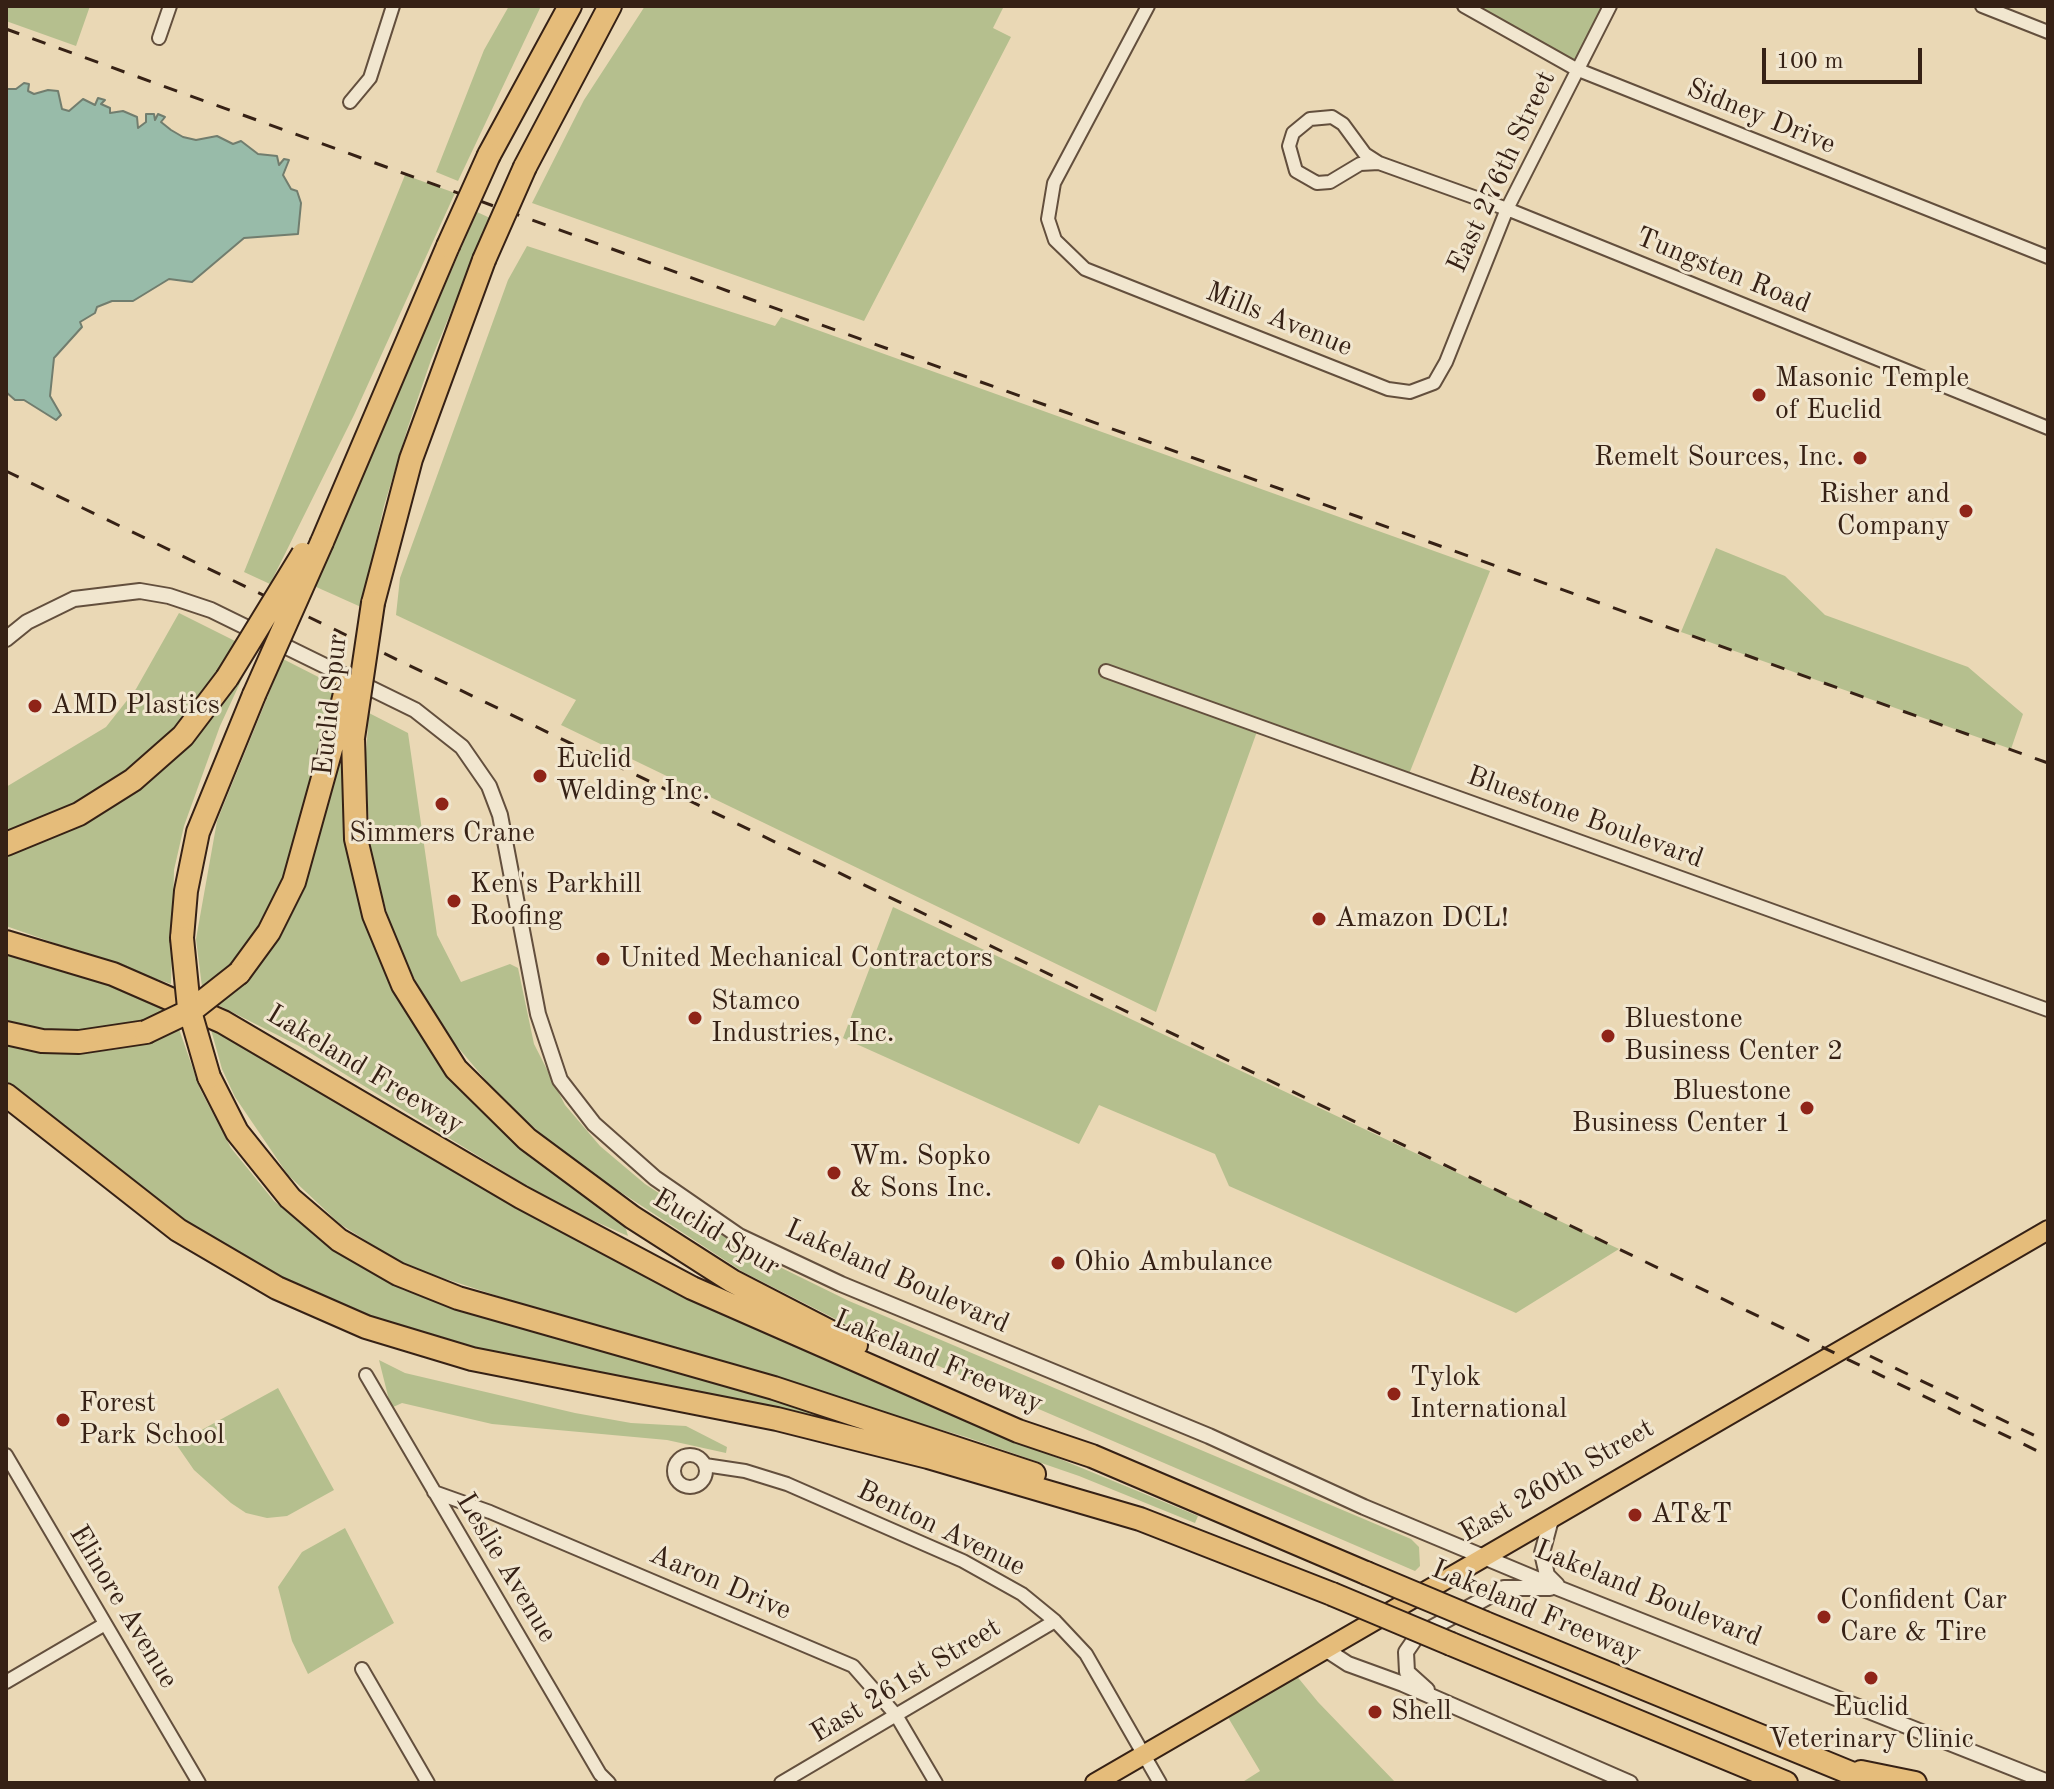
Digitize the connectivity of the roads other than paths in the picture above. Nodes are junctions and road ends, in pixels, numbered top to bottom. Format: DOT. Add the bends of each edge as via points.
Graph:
graph roads {
  1 [pos="170,6"];
  2 [pos="393,6"];
  3 [pos="570,6"];
  4 [pos="610,6"];
  5 [pos="624,6"];
  6 [pos="1148,6"];
  7 [pos="1464,6"];
  8 [pos="1610,6"];
  9 [pos="1982,6"];
  10 [pos="2048,32"];
  11 [pos="159,38"];
  12 [pos="580,58"];
  13 [pos="1576,69"];
  14 [pos="350,102"];
  15 [pos="1379,163"];
  16 [pos="1507,209"];
  17 [pos="2048,257"];
  18 [pos="1446,362"];
  19 [pos="2048,428"];
  20 [pos="317,540"];
  21 [pos="6,639"];
  22 [pos="1106,671"];
  23 [pos="345,734"];
  24 [pos="6,844"];
  25 [pos="6,942"];
  26 [pos="2048,1010"];
  27 [pos="6,1033"];
  28 [pos="6,1095"];
  29 [pos="2048,1230"];
  30 [pos="366,1375"];
  31 [pos="6,1455"];
  32 [pos="1092,1456"];
  33 [pos="705,1465"];
  34 [pos="434,1492"];
  35 [pos="1552,1516"];
  36 [pos="1140,1519"];
  37 [pos="1484,1555"];
  38 [pos="1561,1590"];
  39 [pos="1055,1621"];
  40 [pos="105,1624"];
  41 [pos="1325,1649"];
  42 [pos="362,1669"];
  43 [pos="6,1682"];
  44 [pos="1436,1698"];
  45 [pos="896,1715"];
  46 [pos="1144,1754"];
  47 [pos="1722,1759"];
  48 [pos="1825,1764"];
  49 [pos="2048,1782"];
  50 [pos="199,1783"];
  51 [pos="428,1783"];
  52 [pos="609,1783"];
  53 [pos="781,1783"];
  54 [pos="936,1783"];
  55 [pos="1095,1783"];
  56 [pos="1160,1783"];
  57 [pos="1630,1783"];
  58 [pos="1763,1783"];
  59 [pos="1786,1783"];
  60 [pos="1875,1783"];
  61 [pos="1915,1783"];
  1 -- 11 [label="street"];
  2 -- 14 [label="street" via="370,78"];
  3 -- 20 [label="highway, bridge" via="489,155"];
  4 -- 12 [label="highway, Euclid Spur"];
  5 -- 12 [label="highway"];
  6 -- 18 [label="street, Mills Avenue" via="1054,183 1048,219 1055,240 1085,269 1388,389 1410,392 1434,383"];
  7 -- 13 [label="street, Sidney Drive"];
  8 -- 13 [label="street, East 276th Street"];
  9 -- 10 [label="street"];
  12 -- 23 [label="highway, Euclid Spur, bridge" via="484,260 415,446 356,650"];
  13 -- 16 [label="street, East 276th Street"];
  13 -- 17 [label="street, Sidney Drive"];
  15 -- 15 [label="street, Tungsten Road" via="1332,117 1301,124 1289,146 1296,171 1317,183 1330,182 1360,164"];
  15 -- 16 [label="street, Tungsten Road"];
  16 -- 18 [label="street, East 276th Street"];
  16 -- 19 [label="street, Tungsten Road"];
  20 -- 24 [label="highway, bridge" via="183,736 133,780 79,814"];
  20 -- 36 [label="highway, Euclid Spur, bridge" via="198,832 182,938 189,1008 209,1077 237,1132 290,1198 339,1240 398,1274 468,1301 895,1426 1078,1490"];
  21 -- 37 [label="street, Lakeland Boulevard" via="27,622 74,599 140,591 169,596 211,610 415,710 462,747 489,786 508,852 538,1014 560,1080 594,1124 655,1178 739,1236 841,1284"];
  22 -- 26 [label="street, Bluestone Boulevard"];
  23 -- 27 [label="highway, bridge" via="294,882 269,932 239,973 192,1010 146,1032 79,1042"];
  23 -- 32 [label="highway, Euclid Spur" via="356,839 387,951 432,1036 497,1113 607,1200 732,1281 878,1357"];
  25 -- 32 [label="highway, Lakeland Freeway" via="113,974 206,1013 666,1276 1018,1431"];
  28 -- 36 [label="highway" via="190,1238 277,1288 366,1327 501,1366 841,1434"];
  29 -- 35 [label="main road, East 260th Street"];
  30 -- 34 [label="street, Leslie Avenue"];
  31 -- 40 [label="street, Elinore Avenue"];
  32 -- 48 [label="highway, Lakeland Freeway, bridge"];
  33 -- 39 [label="street, Benton Avenue" via="787,1484 963,1561 1022,1594"];
  34 -- 45 [label="street, Aaron Drive" via="853,1666"];
  34 -- 52 [label="street, Leslie Avenue"];
  35 -- 37 [label="main road, East 260th Street"];
  35 -- 38 [label="street" via="1542,1553 1547,1575"];
  36 -- 47 [label="highway, bridge"];
  37 -- 38 [label="street, Lakeland Boulevard"];
  37 -- 41 [label="main road, East 260th Street"];
  38 -- 44 [label="street" via="1504,1588 1417,1636 1406,1652 1407,1672"];
  38 -- 49 [label="street, Lakeland Boulevard"];
  39 -- 45 [label="street, East 261st Street"];
  39 -- 46 [label="street, Benton Avenue" via="1086,1654"];
  40 -- 43 [label="street"];
  40 -- 50 [label="street, Elinore Avenue"];
  41 -- 44 [label="street" via="1348,1664"];
  41 -- 46 [label="main road, East 260th Street"];
  42 -- 51 [label="street"];
  44 -- 57 [label="street"];
  45 -- 53 [label="street, East 261st Street"];
  45 -- 54 [label="street, Aaron Drive"];
  46 -- 55 [label="main road, East 260th Street"];
  46 -- 56 [label="street, Benton Avenue"];
  47 -- 58 [label="highway"];
  47 -- 59 [label="highway"];
  48 -- 60 [label="highway, Lakeland Freeway"];
  48 -- 61 [label="highway"];
}
